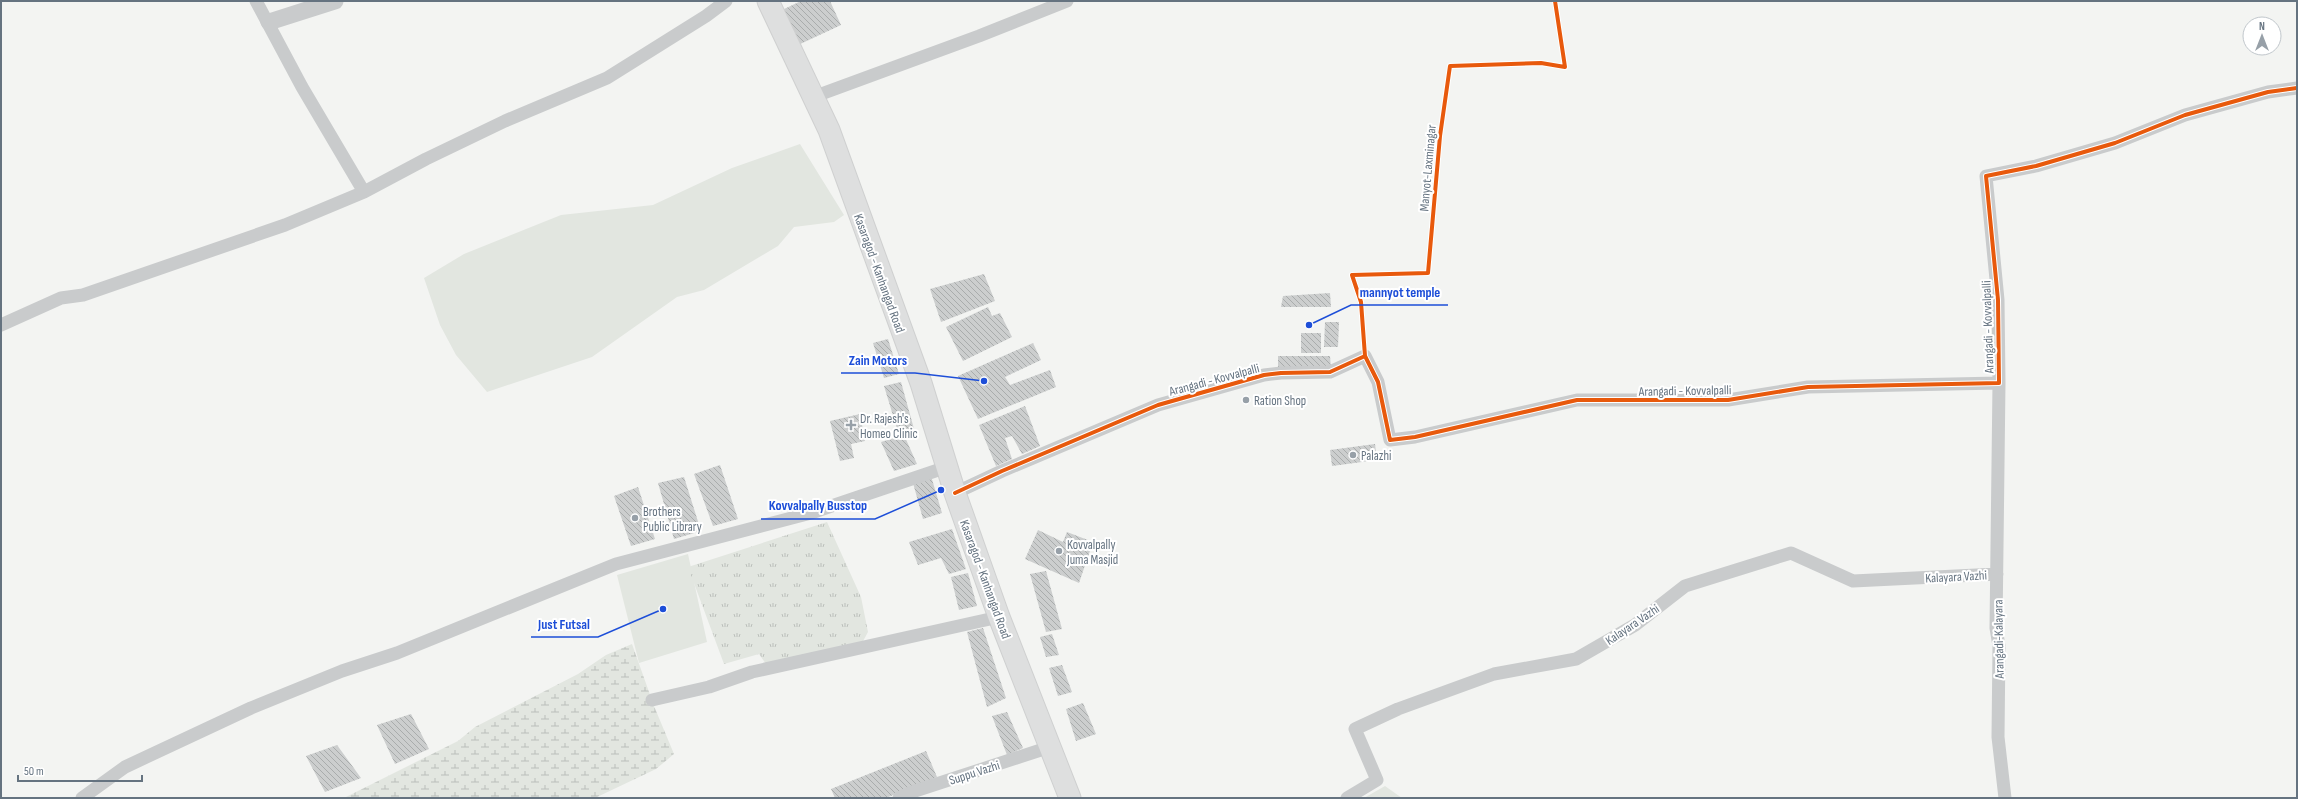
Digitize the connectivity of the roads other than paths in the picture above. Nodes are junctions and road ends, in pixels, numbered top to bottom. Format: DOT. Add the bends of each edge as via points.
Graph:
graph roads {
  1 [pos="256,1"];
  2 [pos="335,1"];
  3 [pos="726,1"];
  4 [pos="768,1"];
  5 [pos="1067,1"];
  6 [pos="269,22"];
  7 [pos="2297,88"];
  8 [pos="813,97"];
  9 [pos="364,192"];
  10 [pos="1,325"];
  11 [pos="1999,383"];
  12 [pos="947,467"];
  13 [pos="955,493"];
  14 [pos="1997,574"];
  15 [pos="999,617"];
  16 [pos="652,700"];
  17 [pos="1050,747"];
  18 [pos="82,798"];
  19 [pos="899,798"];
  20 [pos="1070,798"];
  21 [pos="1347,798"];
  22 [pos="2005,798"];
  1 -- 6 [label="street"];
  2 -- 6 [label="street"];
  3 -- 9 [label="street" via="607,78 426,158"];
  4 -- 8 [label="main road, Kasaragod - Kanhangad Road"];
  5 -- 8 [label="street"];
  6 -- 9 [label="street" via="302,87"];
  7 -- 11 [label="street, Arangadi - Kovvalpalli" via="2268,92 2184,115 2115,143 2036,166 1986,176 1998,300"];
  8 -- 12 [label="main road, Kasaragod - Kanhangad Road" via="829,130 921,383"];
  9 -- 10 [label="street" via="285,225 228,245 83,295 61,298"];
  11 -- 13 [label="street, Arangadi - Kovvalpalli" via="1808,387 1728,400 1577,400 1415,437 1390,440 1378,382 1365,356 1330,372 1264,375 1158,405 1002,470"];
  11 -- 14 [label="street, Arangadi-Kalayara"];
  12 -- 13 [label="main road, Kasaragod - Kanhangad Road"];
  12 -- 18 [label="street" via="811,513 616,564 397,653 342,671 251,708 125,767"];
  13 -- 15 [label="main road, Kasaragod - Kanhangad Road"];
  14 -- 21 [label="street, Kalayara Vazhi" via="1853,581 1791,553 1685,586 1635,625 1576,659 1494,674 1398,709 1355,729 1377,780"];
  14 -- 22 [label="street, Arangadi-Kalayara" via="1998,737"];
  15 -- 16 [label="street" via="752,672 708,687"];
  15 -- 17 [label="main road, Kasaragod - Kanhangad Road"];
  17 -- 19 [label="street, Suppu Vazhi" via="915,790"];
  17 -- 20 [label="main road, Kasaragod - Kanhangad Road"];
}
